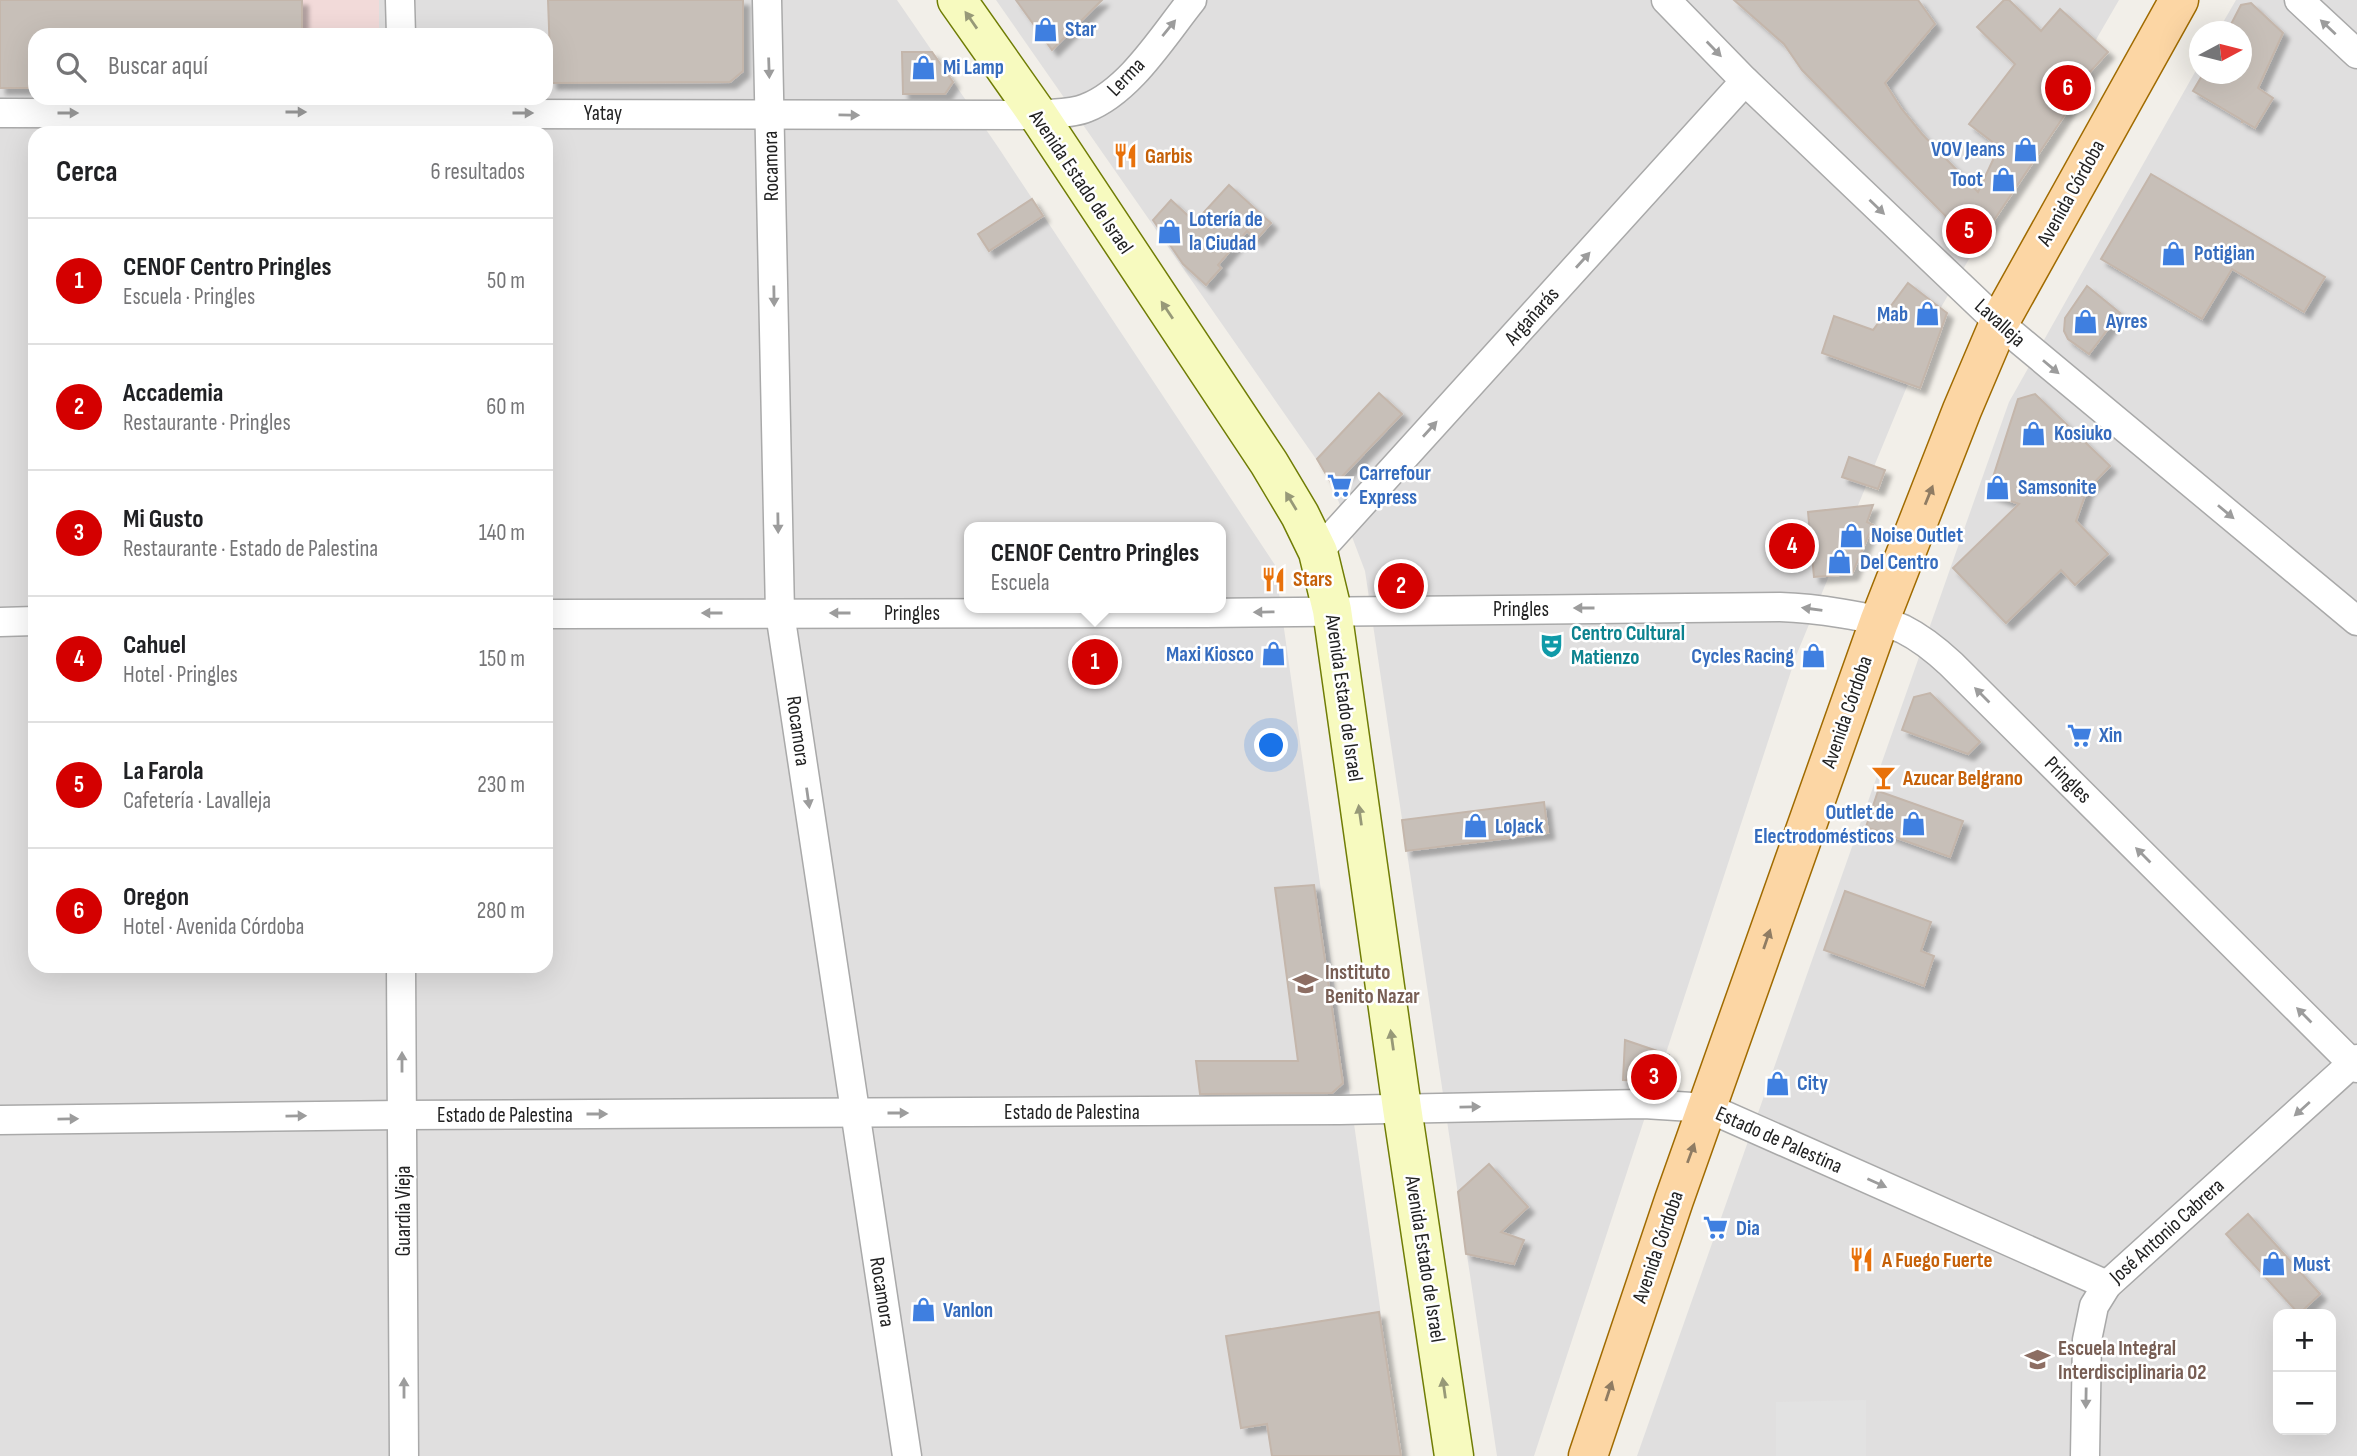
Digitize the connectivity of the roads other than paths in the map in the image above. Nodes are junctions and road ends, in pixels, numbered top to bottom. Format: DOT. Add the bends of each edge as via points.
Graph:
graph roads {
  1 [pos="400,0"];
  2 [pos="767,0"];
  3 [pos="957,0"];
  4 [pos="1192,0"];
  5 [pos="1666,0"];
  6 [pos="2179,0"];
  7 [pos="2299,0"];
  8 [pos="401,28"];
  9 [pos="2357,54"];
  10 [pos="1745,81"];
  11 [pos="0,113"];
  12 [pos="770,114"];
  13 [pos="402,115"];
  14 [pos="1038,116"];
  15 [pos="1999,323"];
  16 [pos="1318,552"];
  17 [pos="1332,610"];
  18 [pos="780,613"];
  19 [pos="964,613"];
  20 [pos="964,613"];
  21 [pos="1206,613"];
  22 [pos="1226,613"];
  23 [pos="553,614"];
  24 [pos="28,621"];
  25 [pos="2357,621"];
  26 [pos="0,622"];
  27 [pos="1879,622"];
  28 [pos="401,973"];
  29 [pos="2356,1064"];
  30 [pos="1402,1108"];
  31 [pos="1708,1108"];
  32 [pos="855,1114"];
  33 [pos="402,1115"];
  34 [pos="0,1120"];
  35 [pos="2107,1285"];
  36 [pos="404,1456"];
  37 [pos="907,1456"];
  38 [pos="1454,1456"];
  39 [pos="1588,1456"];
  40 [pos="2085,1456"];
  1 -- 8 [label="street"];
  2 -- 12 [label="street, Rocamora, one-way"];
  14 -- 3 [label="main road, Avenida Estado de Israel, one-way"];
  14 -- 4 [label="street, Lerma, one-way" via="1084,109 1105,99 1126,82"];
  5 -- 10 [label="street, Lavalleja, one-way"];
  6 -- 15 [label="main road, Avenida Córdoba"];
  9 -- 7 [label="street, one-way"];
  10 -- 15 [label="street, Lavalleja, one-way"];
  16 -- 10 [label="street, Argañarás, one-way"];
  11 -- 13 [label="street, Yatay, one-way"];
  13 -- 12 [label="street, Yatay, one-way"];
  12 -- 14 [label="street, Yatay, one-way"];
  12 -- 18 [label="street, Rocamora, one-way"];
  16 -- 14 [label="main road, Avenida Estado de Israel, one-way" via="1269,463"];
  15 -- 25 [label="street, Lavalleja, one-way"];
  27 -- 15 [label="main road, Avenida Córdoba, one-way"];
  16 -- 17 [label="main road, Avenida Estado de Israel"];
  17 -- 22 [label="street, Pringles, one-way"];
  27 -- 17 [label="street, Pringles, one-way" via="1810,608 1780,607"];
  30 -- 17 [label="main road, Avenida Estado de Israel, one-way"];
  20 -- 18 [label="street, Pringles, one-way"];
  18 -- 23 [label="street, Pringles, one-way"];
  18 -- 32 [label="street, Rocamora, one-way"];
  21 -- 19 [label="street, Pringles, one-way"];
  24 -- 26 [label="street"];
  29 -- 27 [label="street, Pringles, one-way" via="1951,664 1928,643"];
  31 -- 27 [label="main road, Avenida Córdoba, one-way"];
  33 -- 28 [label="street, Guardia Vieja, one-way"];
  29 -- 35 [label="street, José Antonio Cabrera, one-way"];
  30 -- 31 [label="street, Estado de Palestina, one-way" via="1644,1104"];
  32 -- 30 [label="street, Estado de Palestina, one-way"];
  38 -- 30 [label="main road, Avenida Estado de Israel, one-way"];
  31 -- 35 [label="street, Estado de Palestina, one-way"];
  39 -- 31 [label="main road, Avenida Córdoba, one-way"];
  33 -- 32 [label="street, Estado de Palestina, one-way"];
  32 -- 37 [label="street, Rocamora"];
  34 -- 33 [label="street, Estado de Palestina, one-way"];
  36 -- 33 [label="street, Guardia Vieja, one-way"];
  35 -- 40 [label="street, José Antonio Cabrera, one-way" via="2094,1306 2087,1340"];
}
